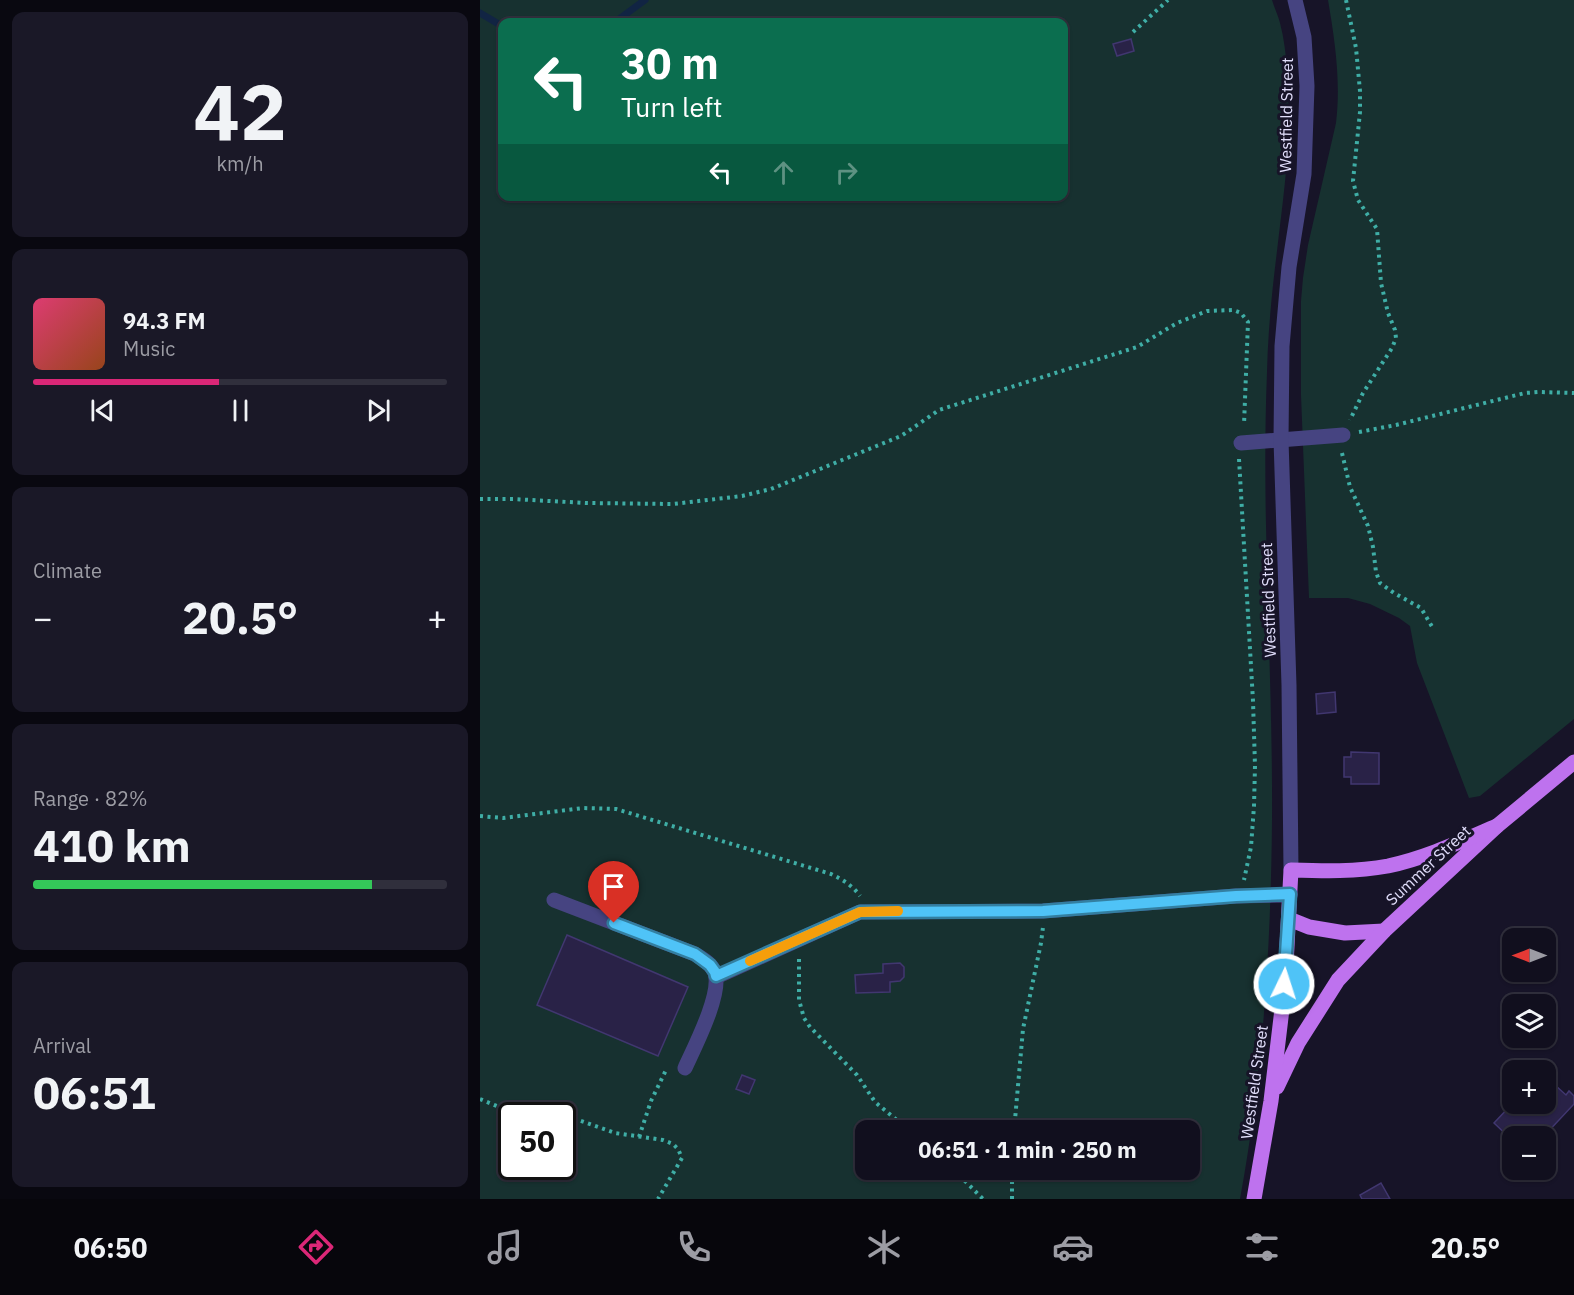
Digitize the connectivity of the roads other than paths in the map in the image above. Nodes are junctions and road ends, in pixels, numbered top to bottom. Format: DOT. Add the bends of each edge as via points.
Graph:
graph roads {
  1 [pos="1294,0"];
  2 [pos="1343,435"];
  3 [pos="1281,440"];
  4 [pos="1241,443"];
  5 [pos="1574,762"];
  6 [pos="1497,826"];
  7 [pos="1291,870"];
  8 [pos="1290,894"];
  9 [pos="554,900"];
  10 [pos="1289,919"];
  11 [pos="1384,931"];
  12 [pos="716,976"];
  13 [pos="685,1068"];
  14 [pos="1270,1101"];
  15 [pos="1254,1199"];
  1 -- 3 [label="street, Westfield Street" via="1304,37 1307,86 1304,174 1289,267 1282,346"];
  2 -- 3 [label="street"];
  3 -- 4 [label="street"];
  3 -- 7 [label="street, Westfield Street"];
  5 -- 6 [label="main road, Summer Street"];
  6 -- 7 [label="main road, Summer Street" via="1431,854 1388,866"];
  6 -- 11 [label="main road, Summer Street"];
  7 -- 8 [label="main road, Westfield Street"];
  8 -- 10 [label="main road, Westfield Street"];
  8 -- 12 [label="street" via="1043,911 860,912"];
  9 -- 12 [label="street" via="695,954 710,965"];
  10 -- 11 [label="main road, Summer Street" via="1345,933"];
  10 -- 14 [label="main road, Westfield Street"];
  11 -- 14 [label="main road, Summer Street" via="1338,980 1298,1043"];
  12 -- 13 [label="street" via="714,1000"];
  14 -- 15 [label="main road, Westfield Street"];
}
